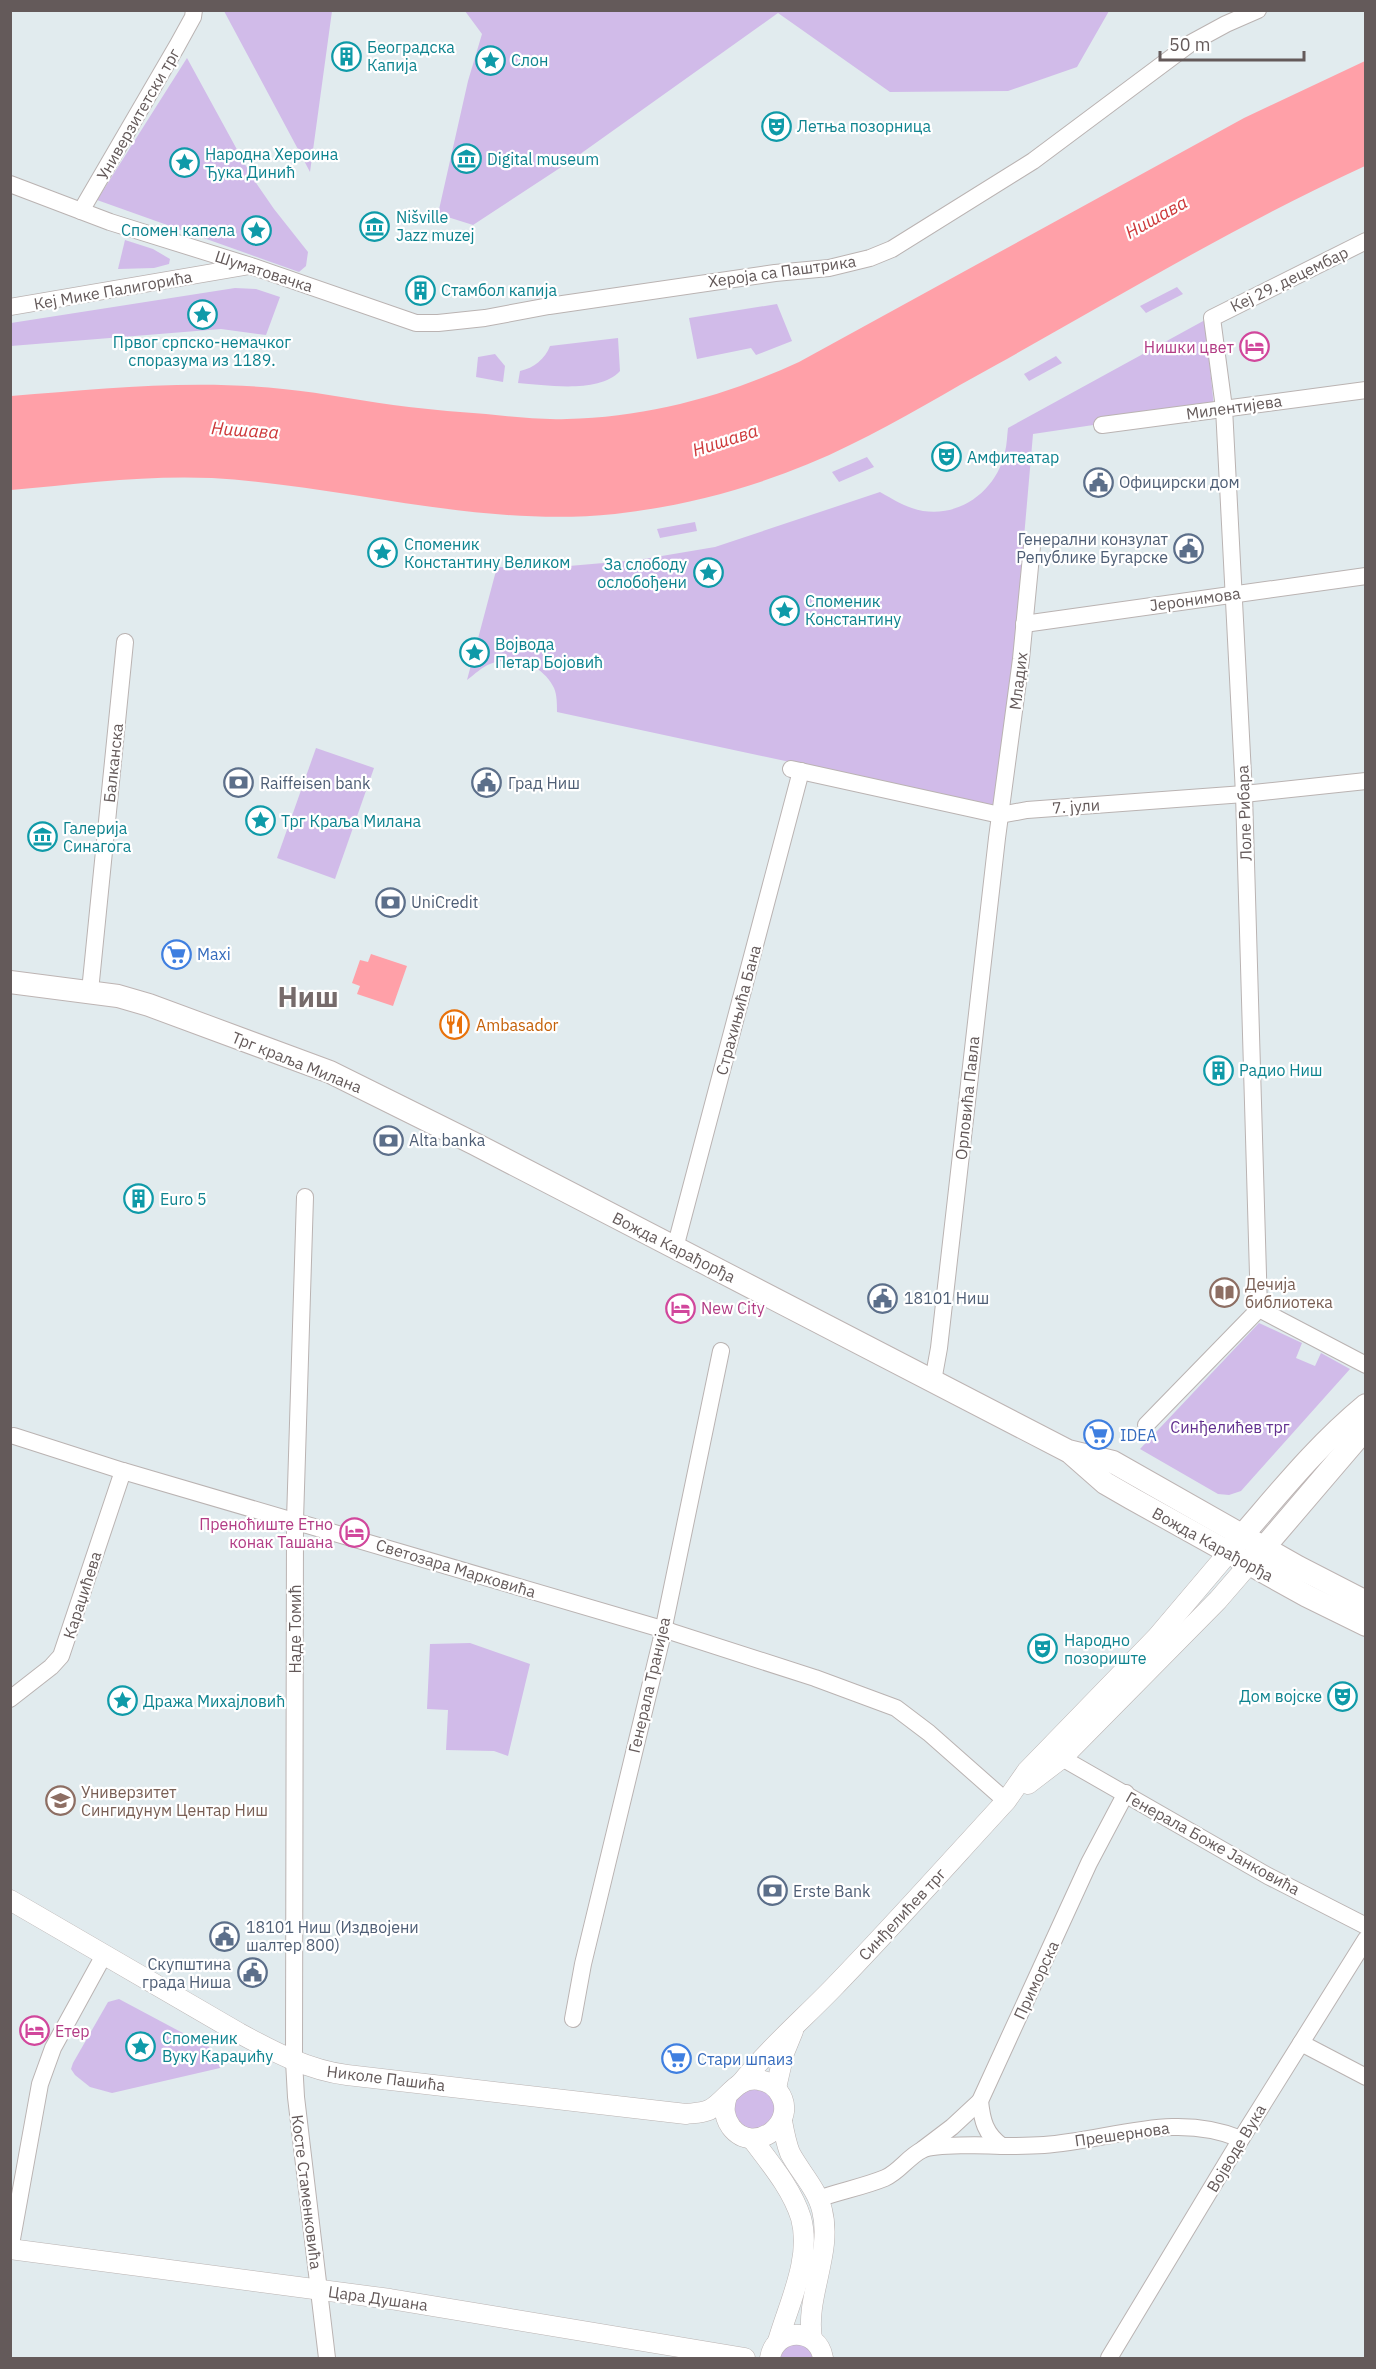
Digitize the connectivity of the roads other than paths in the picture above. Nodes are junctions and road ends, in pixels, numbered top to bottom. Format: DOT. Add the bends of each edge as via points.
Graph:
graph roads {
  1 [pos="1258,10"];
  2 [pos="194,14"];
  3 [pos="10,184"];
  4 [pos="81,211"];
  5 [pos="1365,241"];
  6 [pos="251,266"];
  7 [pos="10,307"];
  8 [pos="1212,318"];
  9 [pos="416,323"];
  10 [pos="1365,390"];
  11 [pos="1224,408"];
  12 [pos="1102,426"];
  13 [pos="1032,546"];
  14 [pos="1365,576"];
  15 [pos="1233,593"];
  16 [pos="1024,624"];
  17 [pos="125,642"];
  18 [pos="796,770"];
  19 [pos="1365,781"];
  20 [pos="1244,794"];
  21 [pos="1000,815"];
  22 [pos="10,982"];
  23 [pos="90,991"];
  24 [pos="407,1110"];
  25 [pos="305,1197"];
  26 [pos="675,1248"];
  27 [pos="1259,1309"];
  28 [pos="721,1351"];
  29 [pos="1365,1365"];
  30 [pos="933,1381"];
  31 [pos="1365,1405"];
  32 [pos="1146,1425"];
  33 [pos="1365,1428"];
  34 [pos="14,1436"];
  35 [pos="1068,1451"];
  36 [pos="123,1471"];
  37 [pos="295,1520"];
  38 [pos="1244,1534"];
  39 [pos="1229,1552"];
  40 [pos="1257,1555"];
  41 [pos="1365,1602"];
  42 [pos="1365,1625"];
  43 [pos="662,1629"];
  44 [pos="10,1699"];
  45 [pos="1062,1758"];
  46 [pos="1125,1793"];
  47 [pos="1006,1801"];
  48 [pos="10,1899"];
  49 [pos="1365,1926"];
  50 [pos="1365,1939"];
  51 [pos="104,1955"];
  52 [pos="573,2019"];
  53 [pos="796,2026"];
  54 [pos="1301,2043"];
  55 [pos="294,2061"];
  56 [pos="1365,2077"];
  57 [pos="776,2088"];
  58 [pos="734,2089"];
  59 [pos="980,2101"];
  60 [pos="782,2121"];
  61 [pos="752,2139"];
  62 [pos="1241,2139"];
  63 [pos="1002,2146"];
  64 [pos="923,2149"];
  65 [pos="818,2199"];
  66 [pos="11,2250"];
  67 [pos="319,2290"];
  68 [pos="812,2339"];
  69 [pos="774,2350"];
  70 [pos="327,2358"];
  71 [pos="745,2358"];
  72 [pos="824,2358"];
  73 [pos="1109,2358"];
  1 -- 9 [label="street, Хероја са Паштрика" via="1191,42 1033,161 892,249 870,258 829,268 485,318"];
  2 -- 4 [label="street, Универзитетски трг"];
  3 -- 4 [label="street, Шуматовачка"];
  4 -- 6 [label="street, Шуматовачка"];
  5 -- 8 [label="street, Кеј 29. децембар"];
  6 -- 7 [label="street, Кеј Мике Палигорића"];
  6 -- 9 [label="street, Шуматовачка"];
  8 -- 11 [label="street, Лоле Рибара"];
  10 -- 11 [label="street, Милентијева"];
  11 -- 12 [label="street, Милентијева"];
  11 -- 15 [label="street, Лоле Рибара"];
  13 -- 16 [label="street, Младих"];
  14 -- 15 [label="street, Јеронимова"];
  15 -- 16 [label="street, Јеронимова"];
  15 -- 20 [label="street, Лоле Рибара"];
  16 -- 21 [label="street, Младих"];
  17 -- 23 [label="street, Балканска"];
  18 -- 21 [label="street, 7. јули"];
  18 -- 26 [label="street, Страхињића Бана"];
  19 -- 20 [label="street, 7. јули"];
  20 -- 21 [label="street, 7. јули"];
  20 -- 27 [label="street, Лоле Рибара"];
  21 -- 30 [label="street, Орловића Павла"];
  22 -- 23 [label="main road, Трг краља Милана"];
  23 -- 24 [label="main road, Трг краља Милана" via="128,999 330,1072"];
  24 -- 26 [label="main road, Вожда Карађорђа"];
  25 -- 37 [label="street, Наде Томић"];
  26 -- 30 [label="main road, Вожда Карађорђа"];
  27 -- 29 [label="street"];
  27 -- 32 [label="street"];
  28 -- 43 [label="street, Генерала Транијеа"];
  30 -- 35 [label="main road, Вожда Карађорђа"];
  31 -- 38 [label="main road" via="1333,1432"];
  33 -- 40 [label="main road"];
  34 -- 36 [label="street, Светозара Марковића"];
  35 -- 38 [label="main road, Вожда Карађорђа" via="1113,1462"];
  35 -- 39 [label="main road, Вожда Карађорђа" via="1105,1483"];
  36 -- 37 [label="street, Светозара Марковића"];
  36 -- 44 [label="street, Караџићева" via="61,1656"];
  37 -- 43 [label="street, Светозара Марковића"];
  37 -- 55 [label="street, Наде Томић"];
  38 -- 39 [label="main road"];
  38 -- 40 [label="main road, Вожда Карађорђа"];
  39 -- 40 [label="main road, Вожда Карађорђа"];
  39 -- 47 [label="street, Синђелићев трг" via="1157,1637 1027,1771"];
  40 -- 41 [label="main road, Вожда Карађорђа" via="1298,1568"];
  40 -- 42 [label="main road, Вожда Карађорђа" via="1307,1596"];
  40 -- 45 [label="street, Синђелићев трг" via="1218,1600"];
  43 -- 47 [label="street, Светозара Марковића" via="896,1708"];
  43 -- 52 [label="street, Генерала Транијеа"];
  45 -- 46 [label="street, Генерала Боже Јанковића"];
  45 -- 47 [label="street, Синђелићев трг"];
  46 -- 49 [label="street, Генерала Боже Јанковића" via="1268,1876"];
  46 -- 59 [label="street, Приморска"];
  47 -- 53 [label="street, Синђелићев трг"];
  48 -- 51 [label="street, Николе Пашића"];
  50 -- 54 [label="street, Војводе Вука"];
  51 -- 55 [label="street, Николе Пашића"];
  51 -- 66 [label="street" via="45,2066"];
  53 -- 57 [label="street, Синђелићев трг" via="784,2053"];
  53 -- 58 [label="street, Синђелићев трг" via="766,2052"];
  54 -- 56 [label="street"];
  54 -- 62 [label="street, Војводе Вука"];
  55 -- 58 [label="street, Николе Пашића" via="336,2073 686,2114 711,2109"];
  55 -- 67 [label="street, Косте Стаменковића"];
  57 -- 58 [label="street" via="758,2079"];
  57 -- 60 [label="street" via="783,2099"];
  58 -- 61 [label="street" via="724,2110 728,2123 734,2131"];
  59 -- 63 [label="street" via="985,2128"];
  59 -- 64 [label="street, Приморска"];
  60 -- 61 [label="street" via="768,2136"];
  60 -- 65 [label="street" via="789,2150"];
  61 -- 69 [label="street" via="784,2183 801,2217 803,2231 801,2265"];
  62 -- 63 [label="street, Прешернова" via="1216,2130 1183,2126 1044,2145"];
  62 -- 73 [label="street, Војводе Вука"];
  63 -- 64 [label="street, Прешернова"];
  64 -- 65 [label="street" via="889,2176"];
  65 -- 68 [label="street" via="824,2232 811,2320"];
  66 -- 67 [label="street, Цара Душана"];
  67 -- 70 [label="street, Косте Стаменковића"];
  67 -- 71 [label="street, Цара Душана"];
  68 -- 69 [label="street" via="791,2334"];
  68 -- 72 [label="street"];
}
